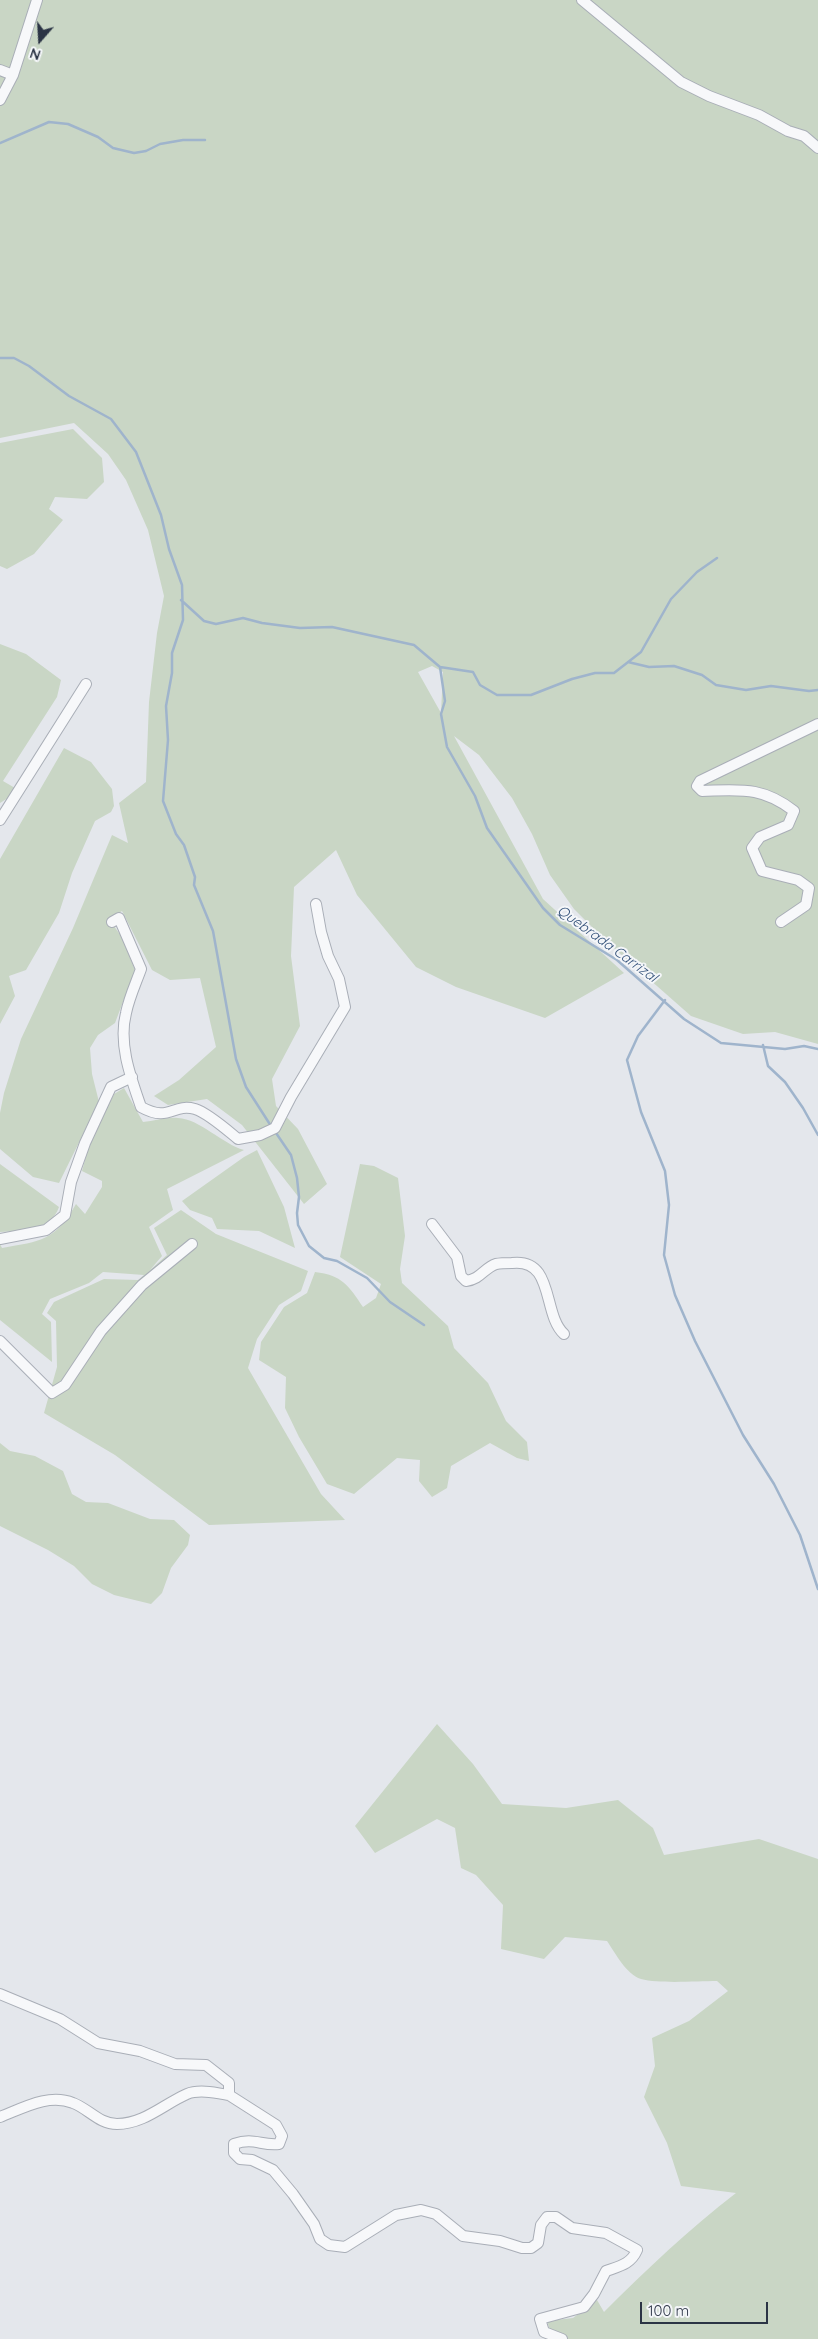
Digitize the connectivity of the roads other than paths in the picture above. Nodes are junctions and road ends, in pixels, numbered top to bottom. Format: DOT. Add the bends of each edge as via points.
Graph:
graph roads {
  1 [pos="37,0"];
  2 [pos="582,0"];
  3 [pos="0,70"];
  4 [pos="13,75"];
  5 [pos="0,100"];
  6 [pos="818,148"];
  7 [pos="86,684"];
  8 [pos="818,724"];
  9 [pos="0,820"];
  10 [pos="316,904"];
  11 [pos="112,922"];
  12 [pos="781,922"];
  13 [pos="132,1077"];
  14 [pos="432,1224"];
  15 [pos="0,1240"];
  16 [pos="192,1244"];
  17 [pos="564,1334"];
  18 [pos="0,1341"];
  19 [pos="0,1994"];
  20 [pos="229,2095"];
  21 [pos="0,2117"];
  22 [pos="562,2339"];
  1 -- 4 [label="street"];
  2 -- 6 [label="street" via="681,82 804,136"];
  3 -- 4 [label="street"];
  4 -- 5 [label="street"];
  7 -- 9 [label="street"];
  8 -- 12 [label="street" via="700,780 697,786 702,790 752,790 779,799 794,811 788,825 760,837 752,848 762,871 798,880 809,888 806,905"];
  10 -- 13 [label="street" via="328,956 340,979 345,1008 275,1128 260,1135 238,1138 195,1109 153,1114 141,1107"];
  11 -- 13 [label="street" via="119,918 124,926 141,969 125,1014 125,1053"];
  13 -- 15 [label="street" via="110,1087 71,1182 65,1215 46,1230"];
  14 -- 17 [label="street" via="457,1257 461,1276 466,1281 476,1280 495,1264 522,1262 537,1270 546,1286 556,1327"];
  16 -- 18 [label="street" via="142,1285 100,1331 66,1385 52,1393"];
  19 -- 20 [label="street" via="60,2019 98,2043 140,2051 174,2064 206,2065 229,2083"];
  20 -- 21 [label="street" via="211,2092 189,2094 150,2116 118,2124 102,2122 73,2103 47,2099"];
  20 -- 22 [label="street" via="276,2125 282,2136 279,2144 270,2145 248,2139 234,2144 234,2153 240,2159 252,2160 273,2170 314,2224 320,2239 329,2246 345,2246 396,2215 422,2210 436,2214 463,2236 522,2248 531,2248 538,2243 541,2225 547,2217 556,2217 572,2228 606,2233 637,2250 628,2263 606,2270 584,2307 540,2318 544,2332"];
}
